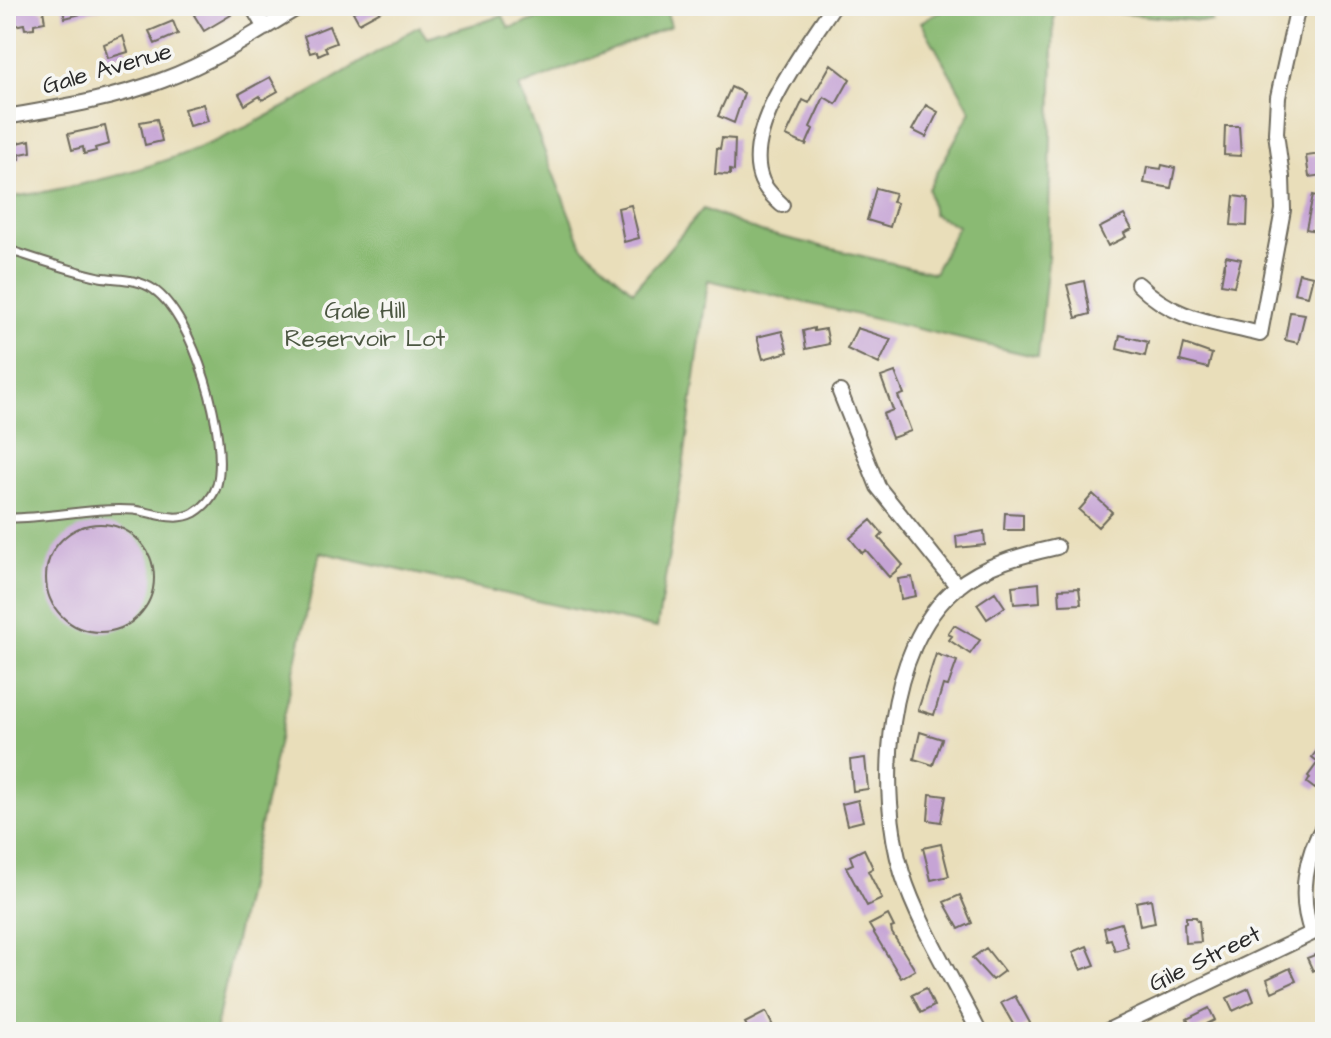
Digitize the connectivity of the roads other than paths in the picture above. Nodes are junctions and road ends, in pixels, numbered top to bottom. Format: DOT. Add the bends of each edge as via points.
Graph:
graph roads {
  1 [pos="252,6"];
  2 [pos="300,6"];
  3 [pos="833,6"];
  4 [pos="1298,6"];
  5 [pos="265,28"];
  6 [pos="6,117"];
  7 [pos="782,205"];
  8 [pos="6,249"];
  9 [pos="1138,284"];
  10 [pos="840,392"];
  11 [pos="6,518"];
  12 [pos="1057,547"];
  13 [pos="958,587"];
  14 [pos="1325,824"];
  15 [pos="1319,930"];
  16 [pos="979,1032"];
  17 [pos="1105,1032"];
  1 -- 5 [label="street"];
  2 -- 5 [label="street, Gale Avenue"];
  3 -- 7 [label="street" via="763,124 759,173"];
  4 -- 9 [label="street" via="1278,97 1283,210 1260,334 1182,315"];
  5 -- 6 [label="street, Gale Avenue" via="163,81"];
  8 -- 11 [label="lane" via="157,291 173,309 201,367 217,432 218,475 208,502 188,515 122,510"];
  10 -- 13 [label="street" via="878,487"];
  12 -- 13 [label="street" via="1009,560"];
  13 -- 16 [label="street" via="928,619 899,685 891,739 892,817 907,889"];
  14 -- 15 [label="street" via="1306,875 1306,917"];
  15 -- 17 [label="street, Gile Street"];
}
